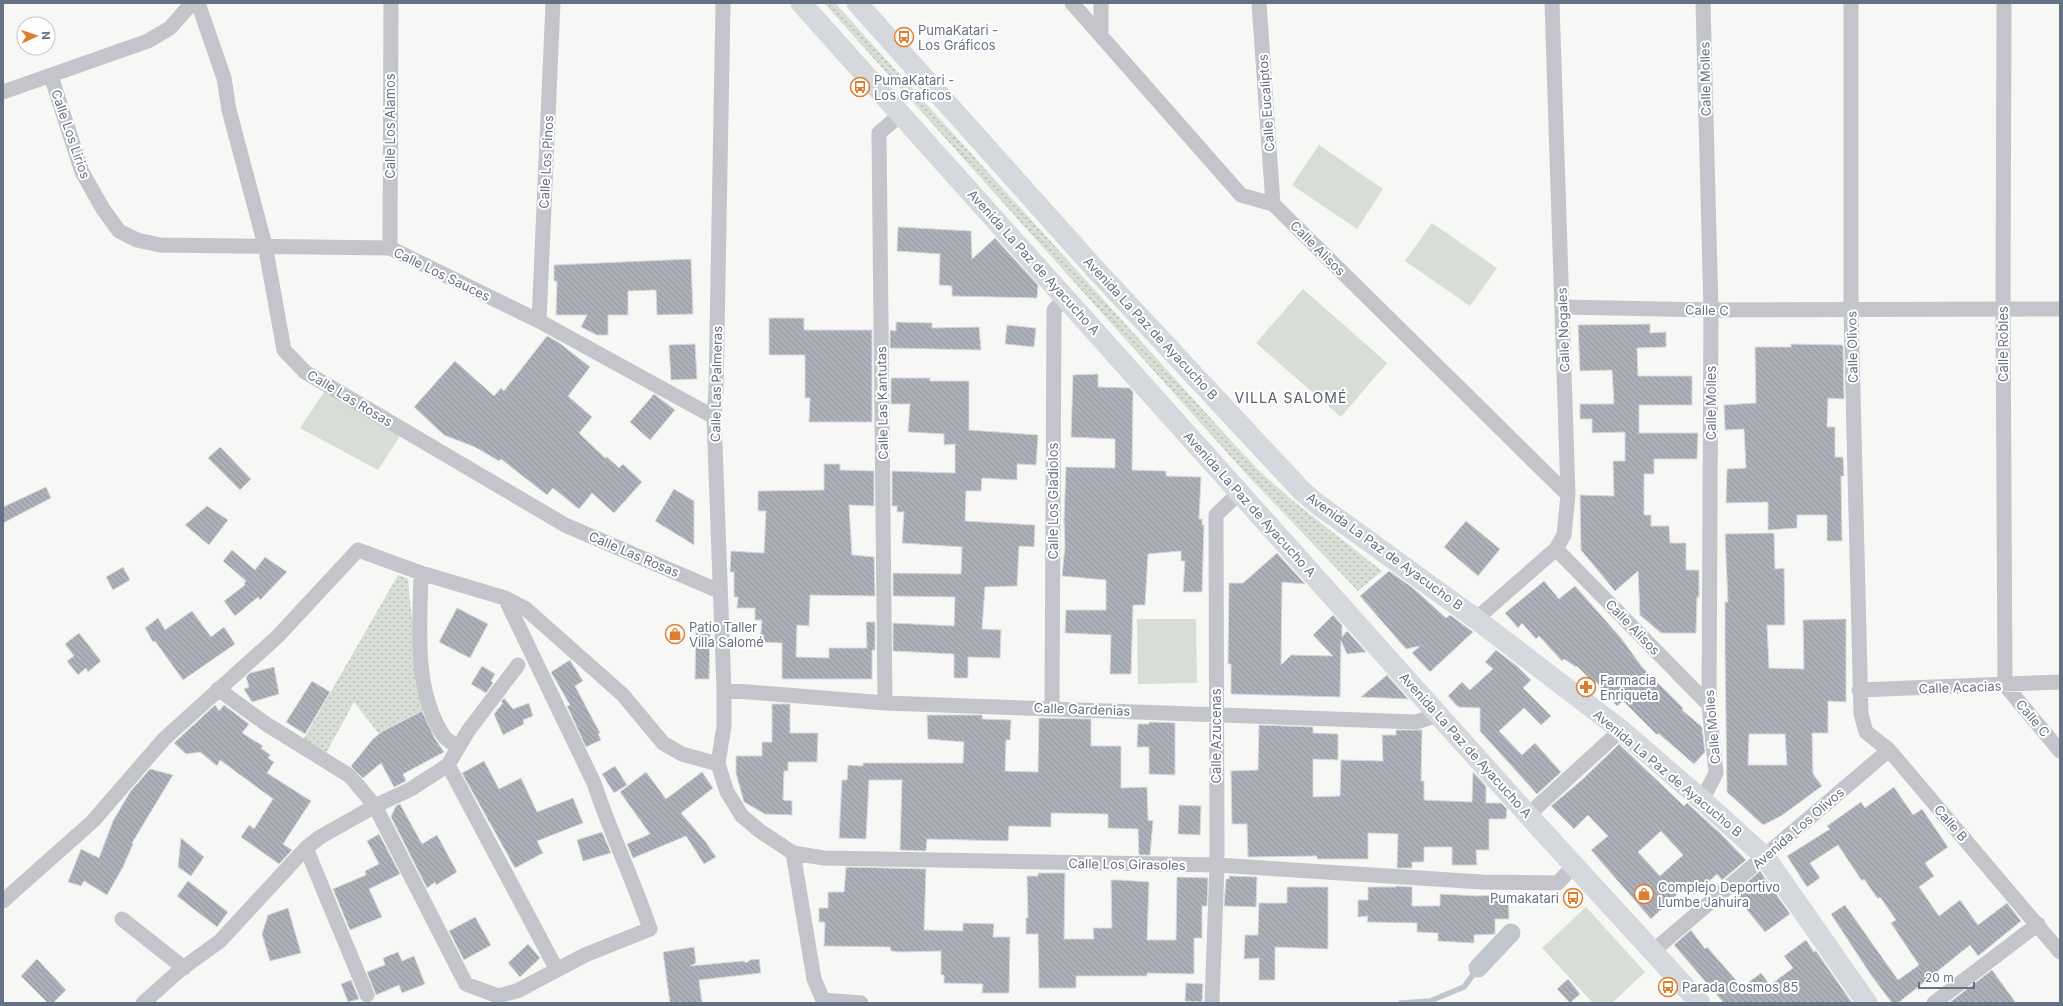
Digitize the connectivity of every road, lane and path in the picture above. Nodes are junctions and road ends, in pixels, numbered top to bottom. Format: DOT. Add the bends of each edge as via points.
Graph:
graph roads {
  1 [pos="192,3"];
  2 [pos="198,3"];
  3 [pos="391,3"];
  4 [pos="553,3"];
  5 [pos="723,3"];
  6 [pos="801,3"];
  7 [pos="857,3"];
  8 [pos="1072,3"];
  9 [pos="1101,3"];
  10 [pos="1259,3"];
  11 [pos="1552,3"];
  12 [pos="1703,3"];
  13 [pos="1851,3"];
  14 [pos="2004,3"];
  15 [pos="1101,34"];
  16 [pos="51,76"];
  17 [pos="3,92"];
  18 [pos="901,114"];
  19 [pos="1273,204"];
  20 [pos="118,231"];
  21 [pos="265,245"];
  22 [pos="390,248"];
  23 [pos="1066,298"];
  24 [pos="1562,307"];
  25 [pos="2060,309"];
  26 [pos="1711,310"];
  27 [pos="2003,310"];
  28 [pos="1851,311"];
  29 [pos="539,321"];
  30 [pos="714,417"];
  31 [pos="1240,492"];
  32 [pos="1568,495"];
  33 [pos="1556,549"];
  34 [pos="421,573"];
  35 [pos="719,591"];
  36 [pos="505,598"];
  37 [pos="1476,619"];
  38 [pos="518,664"];
  39 [pos="2060,682"];
  40 [pos="2005,685"];
  41 [pos="218,689"];
  42 [pos="724,690"];
  43 [pos="1859,690"];
  44 [pos="885,703"];
  45 [pos="1709,705"];
  46 [pos="1052,708"];
  47 [pos="1215,714"];
  48 [pos="1438,715"];
  49 [pos="1621,730"];
  50 [pos="457,747"];
  51 [pos="1888,750"];
  52 [pos="2060,751"];
  53 [pos="718,764"];
  54 [pos="448,765"];
  55 [pos="1702,800"];
  56 [pos="375,806"];
  57 [pos="1528,815"];
  58 [pos="306,848"];
  59 [pos="793,853"];
  60 [pos="1765,857"];
  61 [pos="1217,865"];
  62 [pos="1574,865"];
  63 [pos="3,901"];
  64 [pos="122,919"];
  65 [pos="2038,924"];
  66 [pos="1653,952"];
  67 [pos="2060,952"];
  68 [pos="184,968"];
  69 [pos="557,970"];
  70 [pos="367,995"];
  71 [pos="1212,996"];
  72 [pos="1939,1002"];
  73 [pos="143,1003"];
  74 [pos="861,1003"];
  75 [pos="1700,1003"];
  76 [pos="1867,1003"];
  1 -- 16 [label="street" via="170,28 148,41"];
  2 -- 21 [label="street, Calle Las Rosas" via="224,78 229,110"];
  3 -- 22 [label="street, Calle Los Alamos"];
  4 -- 29 [label="street, Calle Los Pinos"];
  5 -- 30 [label="street, Calle Las Palmeras"];
  6 -- 18 [label="main road, Avenida La Paz de Ayacucho A"];
  7 -- 37 [label="main road, Avenida La Paz de Ayacucho B" via="1096,270 1302,490 1316,503"];
  8 -- 15 [label="street, Calle Alisos"];
  9 -- 15 [label="street"];
  10 -- 19 [label="street, Calle Eucaliptos"];
  11 -- 24 [label="street, Calle Nogales"];
  12 -- 26 [label="street, Calle Molles"];
  13 -- 28 [label="street, Calle Olivos"];
  14 -- 27 [label="street, Calle Robles"];
  15 -- 19 [label="street, Calle Alisos" via="1241,195"];
  16 -- 17 [label="street"];
  16 -- 20 [label="street, Calle Los Lirios" via="82,172"];
  18 -- 23 [label="main road, Avenida La Paz de Ayacucho A"];
  18 -- 44 [label="street, Calle Las Kantutas" via="879,133"];
  19 -- 32 [label="street, Calle Alisos"];
  20 -- 21 [label="street, Calle Los Sauces" via="137,240 160,245"];
  21 -- 22 [label="street, Calle Los Sauces"];
  21 -- 35 [label="street, Calle Las Rosas" via="284,350 305,372 565,525"];
  22 -- 29 [label="street, Calle Los Sauces"];
  23 -- 31 [label="main road, Avenida La Paz de Ayacucho A"];
  23 -- 46 [label="street, Calle Los Gladiolos" via="1054,310"];
  24 -- 26 [label="street, Calle C"];
  24 -- 32 [label="street, Calle Nogales"];
  25 -- 27 [label="street, Calle C"];
  26 -- 28 [label="street, Calle C"];
  26 -- 45 [label="street, Calle Molles"];
  27 -- 28 [label="street, Calle C"];
  27 -- 40 [label="street, Calle Robles"];
  28 -- 43 [label="street, Calle Olivos"];
  29 -- 30 [label="street, Calle Los Sauces"];
  30 -- 35 [label="street, Calle Las Palmeras"];
  31 -- 47 [label="street, Calle Azucenas" via="1216,515"];
  31 -- 48 [label="main road, Avenida La Paz de Ayacucho A"];
  32 -- 33 [label="street, Calle Nogales" via="1564,535"];
  33 -- 37 [label="street, Calle Nogales"];
  33 -- 45 [label="street, Calle Alisos"];
  34 -- 36 [label="street"];
  34 -- 41 [label="street" via="358,550 277,637"];
  34 -- 50 [label="street" via="420,646 427,697 444,736"];
  35 -- 42 [label="street, Calle Las Palmeras"];
  36 -- 53 [label="street" via="526,609 623,695 663,743 682,754"];
  36 -- 69 [label="street" via="594,783 650,929 585,955"];
  37 -- 49 [label="main road, Avenida La Paz de Ayacucho B"];
  38 -- 50 [label="street"];
  39 -- 40 [label="street, Calle Acacias"];
  40 -- 43 [label="street, Calle Acacias"];
  40 -- 52 [label="street, Calle C"];
  41 -- 56 [label="street" via="266,724 350,776"];
  41 -- 63 [label="street" via="164,739 93,820"];
  42 -- 44 [label="street, Calle Gardenias"];
  42 -- 53 [label="street, Calle Las Palmeras" via="724,726"];
  43 -- 51 [label="street, Calle B" via="1866,732"];
  44 -- 46 [label="street, Calle Gardenias"];
  45 -- 55 [label="street, Calle Molles" via="1716,773"];
  46 -- 47 [label="street, Calle Gardenias"];
  47 -- 48 [label="street, Calle Gardenias" via="1416,722"];
  47 -- 61 [label="street, Calle Azucenas"];
  48 -- 57 [label="main road, Avenida La Paz de Ayacucho A"];
  49 -- 55 [label="main road, Avenida La Paz de Ayacucho B"];
  49 -- 57 [label="street"];
  50 -- 54 [label="street"];
  51 -- 60 [label="street, Avenida Los Olivos"];
  51 -- 65 [label="street, Calle B"];
  53 -- 59 [label="street, Calle Los Girasoles" via="727,792 742,816 760,832"];
  54 -- 56 [label="street" via="411,789"];
  54 -- 69 [label="street"];
  55 -- 60 [label="main road, Avenida La Paz de Ayacucho B"];
  56 -- 58 [label="street"];
  56 -- 69 [label="street" via="466,984 498,996 517,991"];
  57 -- 62 [label="main road, Avenida La Paz de Ayacucho A"];
  58 -- 68 [label="street" via="220,941"];
  58 -- 70 [label="street"];
  59 -- 61 [label="street, Calle Los Girasoles" via="824,858"];
  59 -- 74 [label="street" via="814,980 823,1000"];
  60 -- 66 [label="street, Avenida Los Olivos"];
  60 -- 76 [label="main road, Avenida La Paz de Ayacucho B"];
  61 -- 62 [label="street, Calle Los Girasoles" via="1482,882 1558,882"];
  61 -- 71 [label="street, Calle Azucenas"];
  62 -- 66 [label="main road, Avenida La Paz de Ayacucho A"];
  64 -- 68 [label="street"];
  65 -- 67 [label="street, Calle B"];
  65 -- 72 [label="street"];
  66 -- 75 [label="main road, Avenida La Paz de Ayacucho A"];
  68 -- 73 [label="street"];
}
